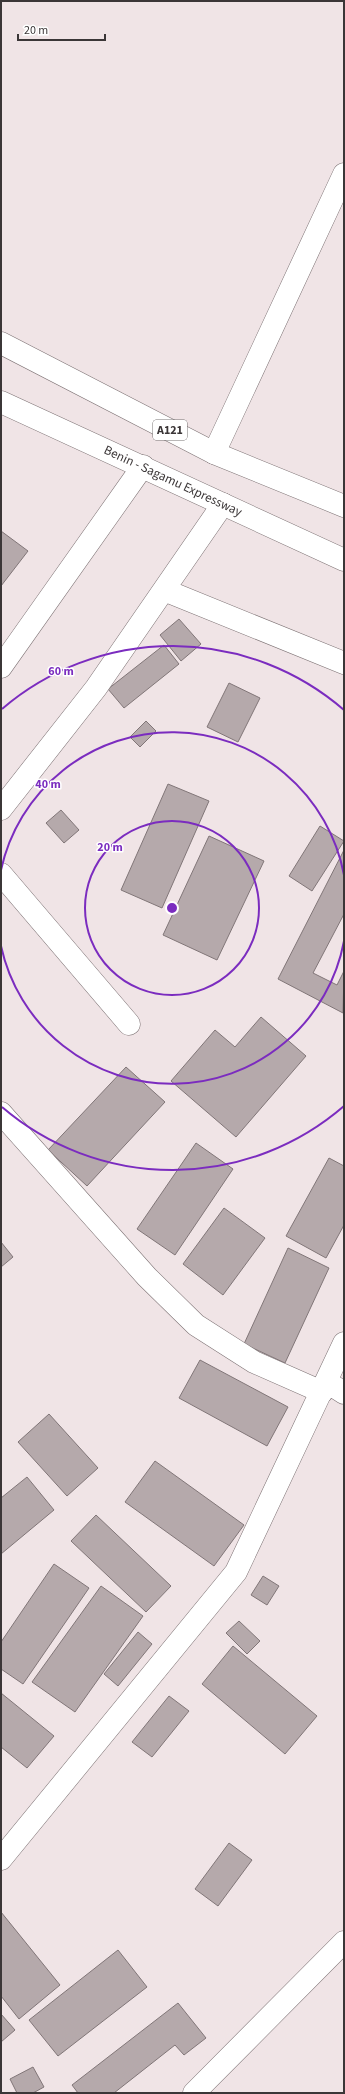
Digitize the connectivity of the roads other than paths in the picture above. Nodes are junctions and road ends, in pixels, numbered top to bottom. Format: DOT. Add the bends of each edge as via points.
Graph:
graph roads {
  1 [pos="344,174"];
  2 [pos="1,343"];
  3 [pos="1,402"];
  4 [pos="214,453"];
  5 [pos="143,466"];
  6 [pos="223,504"];
  7 [pos="344,506"];
  8 [pos="344,560"];
  9 [pos="164,590"];
  10 [pos="344,663"];
  11 [pos="1,667"];
  12 [pos="1,809"];
  13 [pos="1,874"];
  14 [pos="129,1024"];
  15 [pos="1,1113"];
  16 [pos="344,1343"];
  17 [pos="331,1389"];
  18 [pos="1,1859"];
  19 [pos="344,1942"];
  20 [pos="194,2093"];
  1 -- 4 [label="main road"];
  2 -- 4 [label="main road, A121"];
  3 -- 5 [label="main road, Benin - Sagamu Expressway"];
  4 -- 7 [label="main road, A121"];
  5 -- 6 [label="main road, Benin - Sagamu Expressway"];
  5 -- 11 [label="main road"];
  6 -- 8 [label="main road, Benin - Sagamu Expressway"];
  6 -- 9 [label="main road"];
  9 -- 10 [label="main road"];
  9 -- 12 [label="main road" via="96,688"];
  13 -- 14 [label="main road"];
  15 -- 17 [label="main road" via="147,1277 196,1325 254,1362"];
  16 -- 17 [label="main road"];
  17 -- 18 [label="main road" via="236,1572"];
  19 -- 20 [label="main road"];
}
